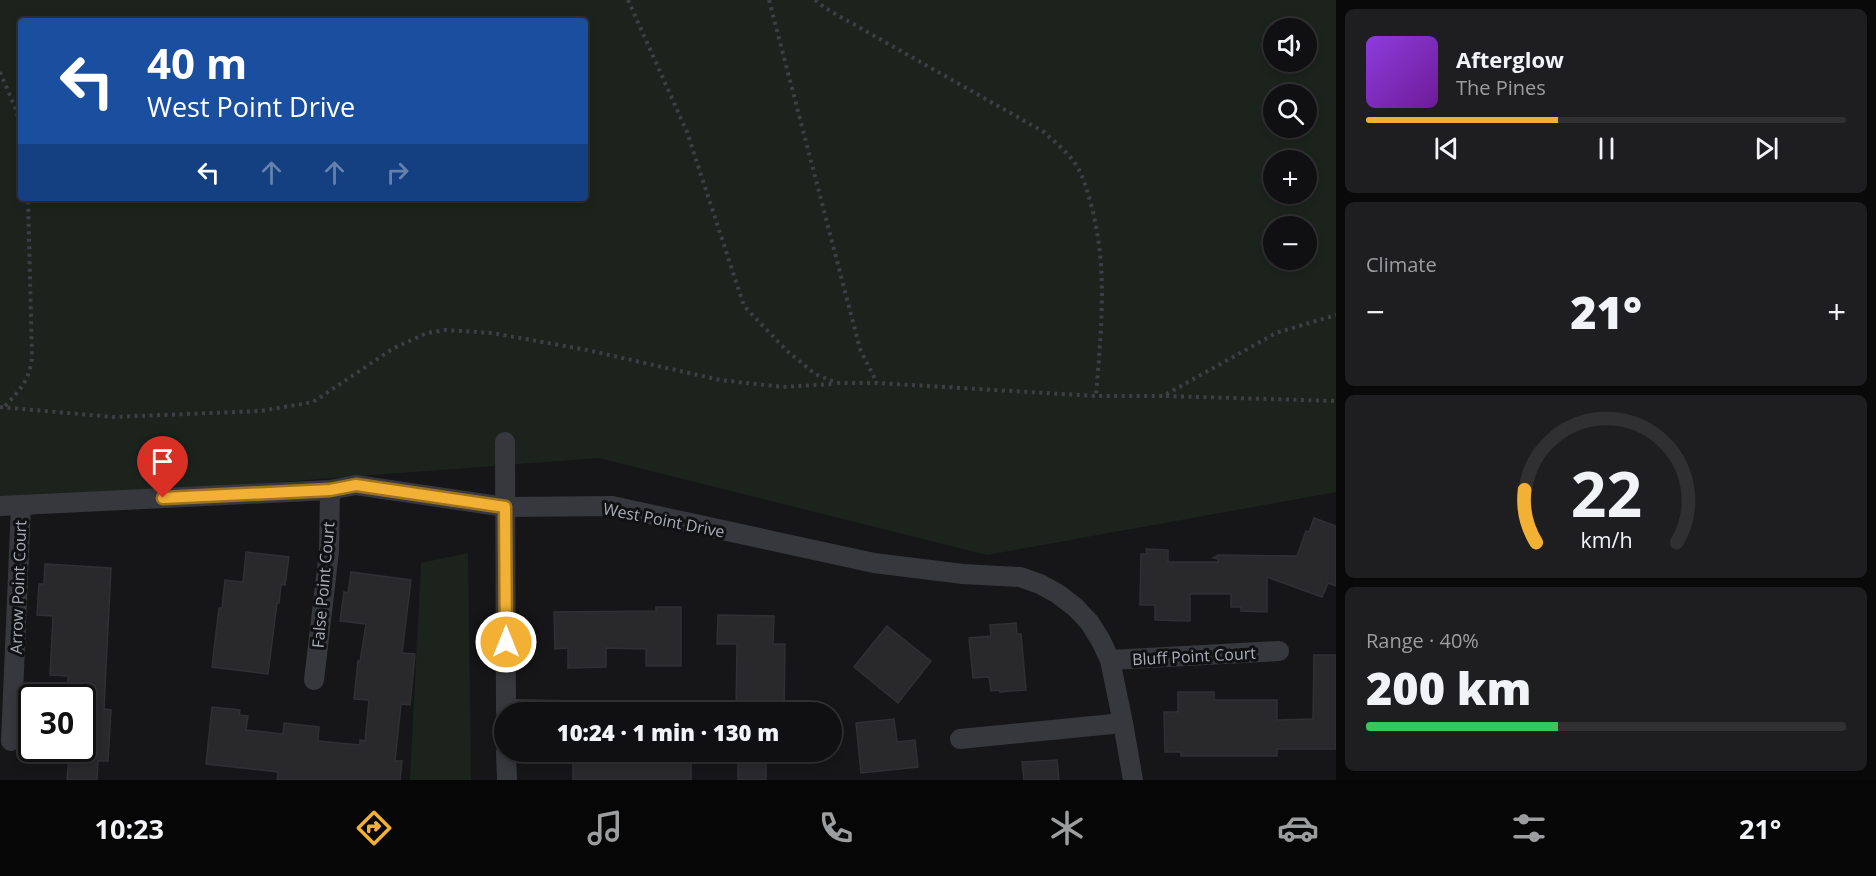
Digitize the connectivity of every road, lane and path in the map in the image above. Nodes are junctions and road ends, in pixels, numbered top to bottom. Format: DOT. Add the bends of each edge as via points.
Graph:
graph roads {
  1 [pos="628,0"];
  2 [pos="769,0"];
  3 [pos="815,0"];
  4 [pos="0,72"];
  5 [pos="18,118"];
  6 [pos="28,201"];
  7 [pos="1336,315"];
  8 [pos="837,383"];
  9 [pos="877,383"];
  10 [pos="1096,396"];
  11 [pos="1163,396"];
  12 [pos="1336,401"];
  13 [pos="2,407"];
  14 [pos="505,442"];
  15 [pos="330,490"];
  16 [pos="21,505"];
  17 [pos="0,506"];
  18 [pos="505,507"];
  19 [pos="1279,651"];
  20 [pos="1110,660"];
  21 [pos="314,680"];
  22 [pos="506,702"];
  23 [pos="1123,723"];
  24 [pos="960,739"];
  25 [pos="11,741"];
  26 [pos="506,762"];
  27 [pos="507,780"];
  28 [pos="1133,780"];
  1 -- 8 [label="path" via="687,132 744,306 814,374"];
  2 -- 9 [label="path" via="860,349"];
  3 -- 10 [label="path" via="1044,132 1078,168 1101,250 1103,315"];
  4 -- 5 [label="path"];
  6 -- 13 [label="path" via="32,358 29,376"];
  7 -- 11 [label="path" via="1276,333"];
  8 -- 9 [label="path"];
  8 -- 13 [label="path" via="783,387 720,380 587,350 492,333 445,330 427,333 394,348 313,402 303,404 260,411 113,417"];
  9 -- 10 [label="path"];
  10 -- 11 [label="path"];
  11 -- 12 [label="path"];
  14 -- 18 [label="street"];
  15 -- 16 [label="street, West Point Drive"];
  15 -- 18 [label="street, West Point Drive" via="356,485"];
  15 -- 21 [label="street, False Point Court" via="329,552"];
  16 -- 17 [label="street, West Point Drive"];
  16 -- 25 [label="street, Arrow Point Court"];
  18 -- 20 [label="street, West Point Drive" via="612,506 874,563 1020,577 1040,584 1075,607 1090,623"];
  18 -- 22 [label="street"];
  19 -- 20 [label="street, Bluff Point Court"];
  20 -- 23 [label="street, West Point Drive"];
  23 -- 24 [label="street"];
  23 -- 28 [label="street, West Point Drive"];
  26 -- 27 [label="street"];
}
